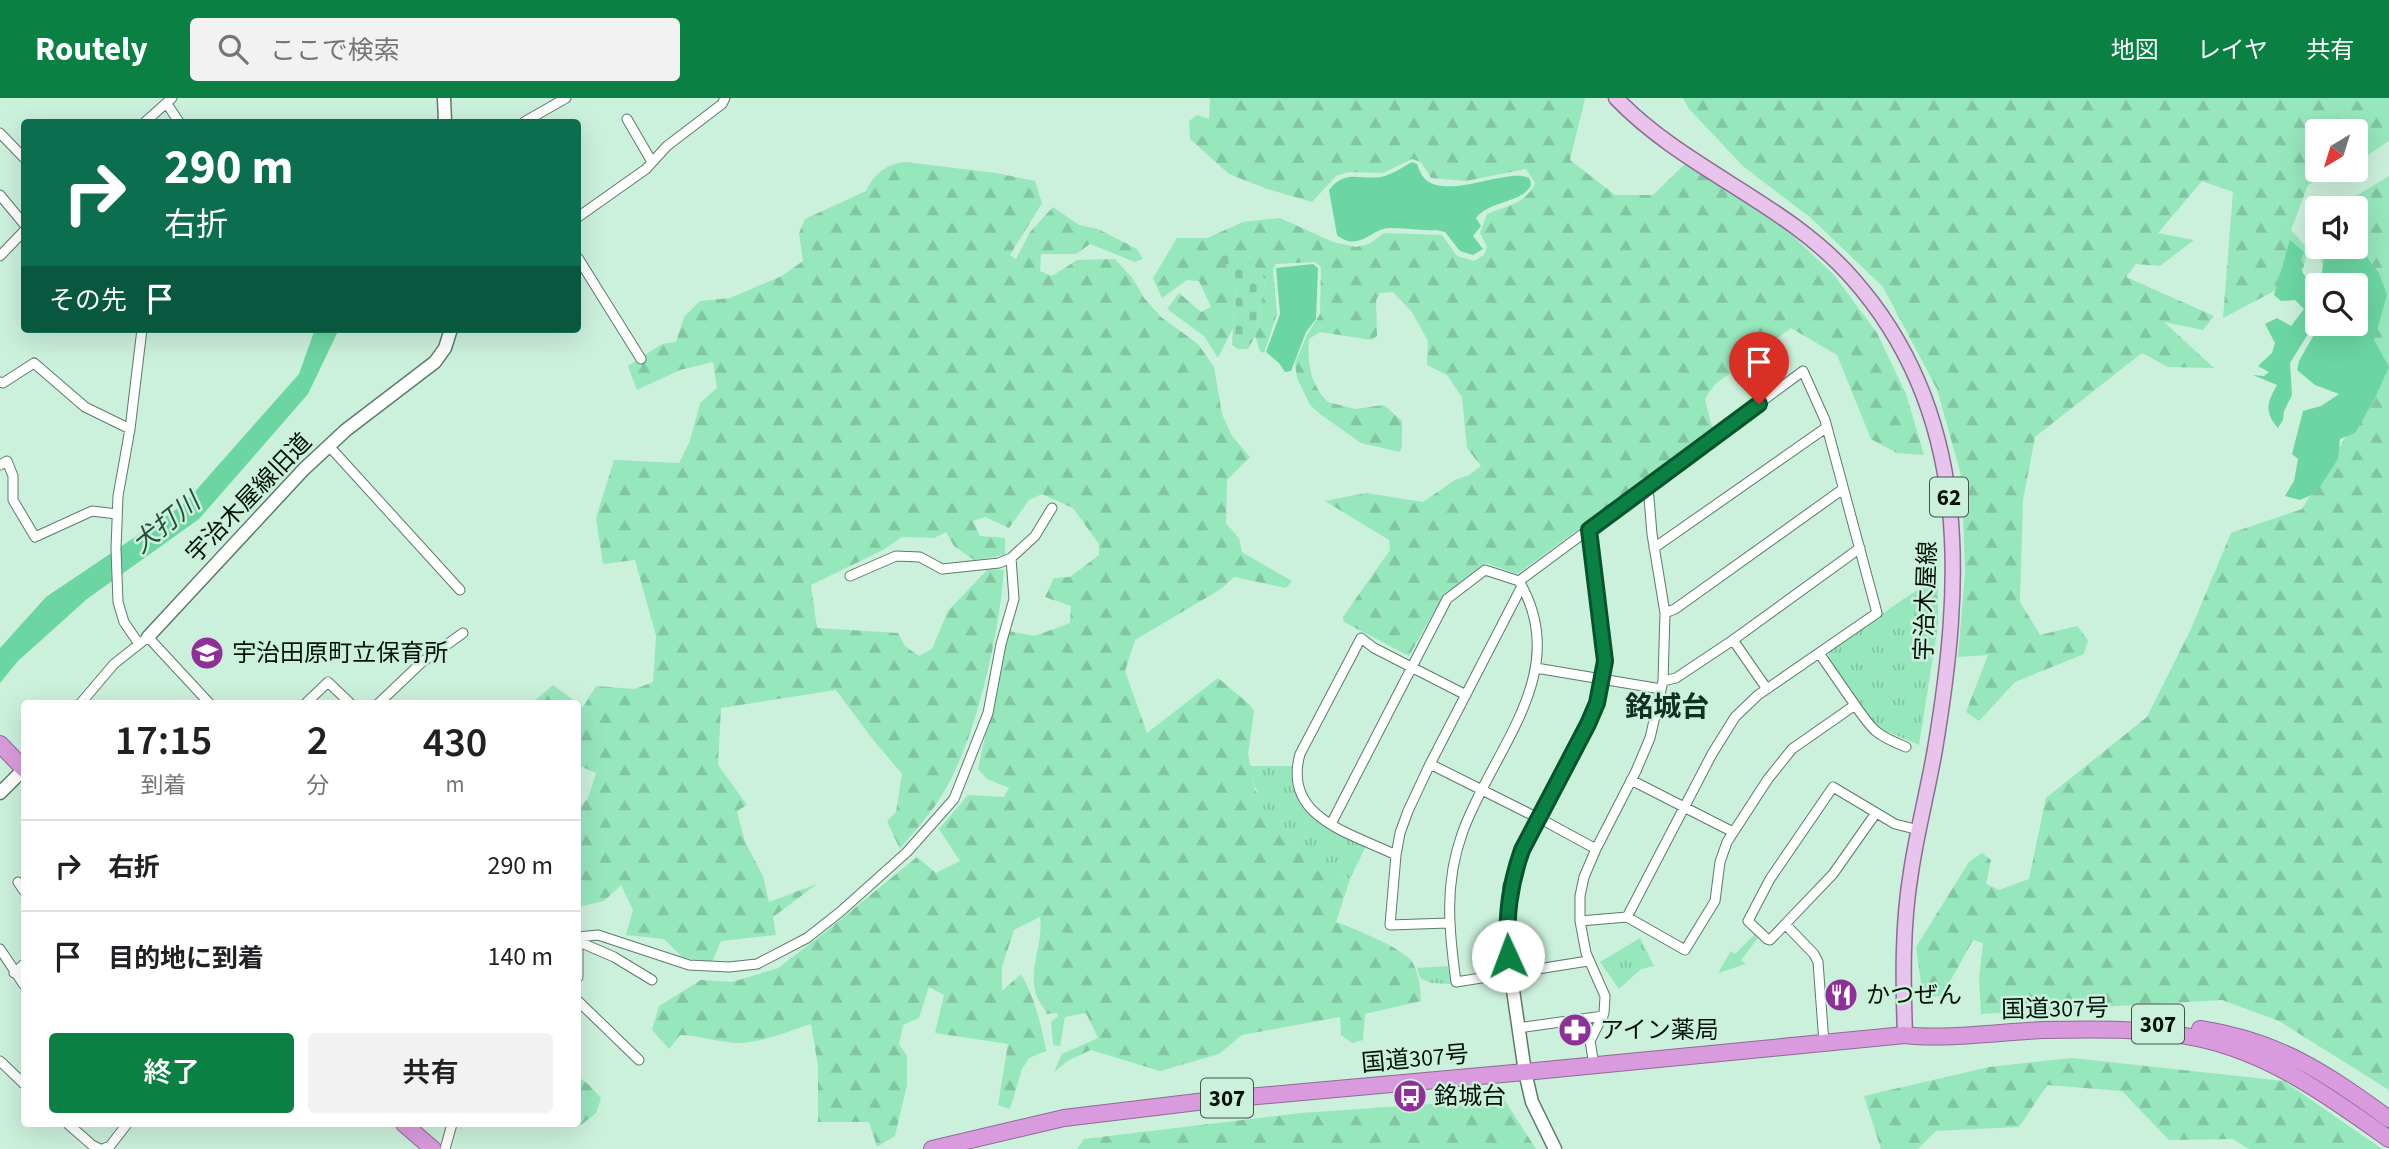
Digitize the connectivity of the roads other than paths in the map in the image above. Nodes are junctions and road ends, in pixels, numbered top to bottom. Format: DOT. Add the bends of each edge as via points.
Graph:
graph roads {
  1 [pos="444,98"];
  2 [pos="566,98"];
  3 [pos="725,98"];
  4 [pos="1616,98"];
  5 [pos="169,101"];
  6 [pos="148,119"];
  7 [pos="178,119"];
  8 [pos="445,119"];
  9 [pos="529,119"];
  10 [pos="627,119"];
  11 [pos="0,133"];
  12 [pos="21,155"];
  13 [pos="652,162"];
  14 [pos="0,195"];
  15 [pos="581,215"];
  16 [pos="21,220"];
  17 [pos="21,234"];
  18 [pos="0,256"];
  19 [pos="581,263"];
  20 [pos="142,333"];
  21 [pos="450,333"];
  22 [pos="641,359"];
  23 [pos="0,382"];
  24 [pos="1827,428"];
  25 [pos="130,429"];
  26 [pos="329,446"];
  27 [pos="0,465"];
  28 [pos="1648,486"];
  29 [pos="1843,489"];
  30 [pos="1052,508"];
  31 [pos="117,514"];
  32 [pos="1589,530"];
  33 [pos="1654,548"];
  34 [pos="1860,548"];
  35 [pos="1012,558"];
  36 [pos="850,576"];
  37 [pos="1521,583"];
  38 [pos="460,590"];
  39 [pos="1665,613"];
  40 [pos="463,632"];
  41 [pos="1733,640"];
  42 [pos="143,641"];
  43 [pos="1819,653"];
  44 [pos="1412,667"];
  45 [pos="1536,668"];
  46 [pos="1603,678"];
  47 [pos="1662,685"];
  48 [pos="1767,689"];
  49 [pos="1466,695"];
  50 [pos="83,700"];
  51 [pos="206,700"];
  52 [pos="309,700"];
  53 [pos="347,700"];
  54 [pos="381,700"];
  55 [pos="1855,705"];
  56 [pos="0,744"];
  57 [pos="1906,747"];
  58 [pos="1430,764"];
  59 [pos="21,766"];
  60 [pos="21,772"];
  61 [pos="1631,779"];
  62 [pos="1482,789"];
  63 [pos="0,793"];
  64 [pos="1684,807"];
  65 [pos="1876,813"];
  66 [pos="1539,818"];
  67 [pos="1331,824"];
  68 [pos="1919,830"];
  69 [pos="1733,832"];
  70 [pos="1596,849"];
  71 [pos="1396,855"];
  72 [pos="18,882"];
  73 [pos="21,886"];
  74 [pos="1627,917"];
  75 [pos="1580,921"];
  76 [pos="1448,923"];
  77 [pos="1785,924"];
  78 [pos="581,937"];
  79 [pos="581,940"];
  80 [pos="0,949"];
  81 [pos="1588,961"];
  82 [pos="21,966"];
  83 [pos="14,972"];
  84 [pos="1510,974"];
  85 [pos="652,980"];
  86 [pos="21,981"];
  87 [pos="581,1004"];
  88 [pos="1603,1016"];
  89 [pos="1518,1028"];
  90 [pos="1905,1035"];
  91 [pos="1824,1042"];
  92 [pos="639,1060"];
  93 [pos="0,1061"];
  94 [pos="1594,1065"];
  95 [pos="1525,1072"];
  96 [pos="21,1081"];
  97 [pos="2389,1119"];
  98 [pos="71,1127"];
  99 [pos="125,1127"];
  100 [pos="407,1127"];
  101 [pos="451,1127"];
  102 [pos="2389,1139"];
  103 [pos="108,1148"];
  104 [pos="433,1149"];
  105 [pos="445,1149"];
  106 [pos="932,1149"];
  107 [pos="1555,1149"];
  1 -- 8 [label="street"];
  2 -- 9 [label="street"];
  3 -- 13 [label="street"];
  4 -- 68 [label="main road, 宇治木屋線 / 62" via="1657,135 1778,212 1839,263 1897,340 1932,415 1946,467 1954,575 1943,701"];
  5 -- 6 [label="street"];
  5 -- 7 [label="street"];
  10 -- 13 [label="street"];
  11 -- 12 [label="street"];
  13 -- 15 [label="street"];
  14 -- 16 [label="street"];
  17 -- 18 [label="street"];
  19 -- 22 [label="street"];
  20 -- 25 [label="street"];
  21 -- 26 [label="street, 宇治木屋線旧道" via="429,369"];
  23 -- 25 [label="street" via="34,363 85,407"];
  24 -- 28 [label="street" via="1803,372"];
  24 -- 29 [label="street"];
  24 -- 33 [label="street"];
  25 -- 31 [label="street"];
  26 -- 38 [label="street"];
  26 -- 42 [label="street, 宇治木屋線旧道"];
  27 -- 31 [label="street" via="7,461 13,476 13,500 35,537 92,511"];
  28 -- 32 [label="street"];
  28 -- 33 [label="street"];
  29 -- 34 [label="street"];
  29 -- 39 [label="street"];
  30 -- 35 [label="street" via="1035,536"];
  31 -- 42 [label="street" via="118,601 124,622"];
  32 -- 37 [label="street"];
  32 -- 46 [label="street" via="1605,645"];
  33 -- 39 [label="street"];
  34 -- 41 [label="street"];
  34 -- 43 [label="street" via="1877,613"];
  35 -- 36 [label="street" via="942,569 920,557 896,555"];
  35 -- 78 [label="street" via="1014,598 988,713 954,799 907,852 840,912 807,938 757,964 729,967 689,965 598,935"];
  37 -- 44 [label="street" via="1485,570 1447,599"];
  37 -- 45 [label="street" via="1535,627"];
  37 -- 49 [label="street"];
  39 -- 47 [label="street"];
  40 -- 54 [label="street"];
  41 -- 47 [label="street"];
  41 -- 48 [label="street"];
  42 -- 50 [label="street, 宇治木屋線旧道" via="114,664"];
  42 -- 51 [label="street"];
  43 -- 48 [label="street"];
  43 -- 55 [label="street"];
  44 -- 49 [label="street"];
  44 -- 67 [label="street"];
  44 -- 67 [label="street" via="1360,638 1300,754 1299,794"];
  45 -- 46 [label="street"];
  45 -- 62 [label="street" via="1520,717"];
  46 -- 47 [label="street"];
  46 -- 66 [label="street" via="1588,724"];
  47 -- 61 [label="street" via="1650,738"];
  48 -- 64 [label="street" via="1723,733"];
  49 -- 58 [label="street"];
  52 -- 53 [label="street" via="328,682"];
  55 -- 57 [label="street" via="1872,730"];
  55 -- 69 [label="street" via="1792,750"];
  56 -- 59 [label="highway"];
  58 -- 62 [label="street"];
  58 -- 71 [label="street" via="1400,833"];
  60 -- 63 [label="street"];
  61 -- 64 [label="street"];
  61 -- 70 [label="street"];
  62 -- 66 [label="street"];
  62 -- 76 [label="street" via="1453,867"];
  64 -- 69 [label="street"];
  64 -- 74 [label="street"];
  65 -- 68 [label="street"];
  65 -- 77 [label="street" via="1833,874"];
  65 -- 77 [label="street" via="1833,787 1770,879 1748,921 1770,940"];
  66 -- 70 [label="street"];
  66 -- 84 [label="street" via="1510,886"];
  67 -- 71 [label="street"];
  68 -- 90 [label="main road, 宇治木屋線 / 62" via="1905,923"];
  69 -- 74 [label="street" via="1720,862 1715,901 1685,950"];
  70 -- 75 [label="street" via="1584,877"];
  71 -- 76 [label="street" via="1390,925"];
  72 -- 73 [label="street"];
  74 -- 75 [label="street"];
  75 -- 81 [label="street"];
  76 -- 84 [label="street" via="1455,982"];
  77 -- 91 [label="street" via="1818,962"];
  79 -- 85 [label="street"];
  80 -- 83 [label="street"];
  81 -- 84 [label="street"];
  81 -- 88 [label="street" via="1605,996"];
  82 -- 83 [label="street"];
  83 -- 86 [label="street"];
  84 -- 89 [label="street"];
  87 -- 92 [label="street"];
  88 -- 89 [label="street"];
  88 -- 94 [label="street" via="1590,1041"];
  89 -- 95 [label="street"];
  90 -- 91 [label="highway, 国道307号 / 307"];
  90 -- 97 [label="highway, 国道307号 / 307" via="1921,1028 2027,1022 2148,1023 2204,1030 2244,1038 2292,1056"];
  90 -- 102 [label="highway, 国道307号 / 307" via="2088,1030 2198,1038 2285,1071"];
  91 -- 94 [label="highway, 国道307号 / 307"];
  93 -- 96 [label="street"];
  94 -- 95 [label="highway, 国道307号 / 307"];
  95 -- 106 [label="highway, 国道307号 / 307" via="1064,1118"];
  95 -- 107 [label="street" via="1532,1102"];
  98 -- 103 [label="street" via="92,1145"];
  99 -- 103 [label="street"];
  100 -- 104 [label="highway"];
  101 -- 105 [label="street"];
}
